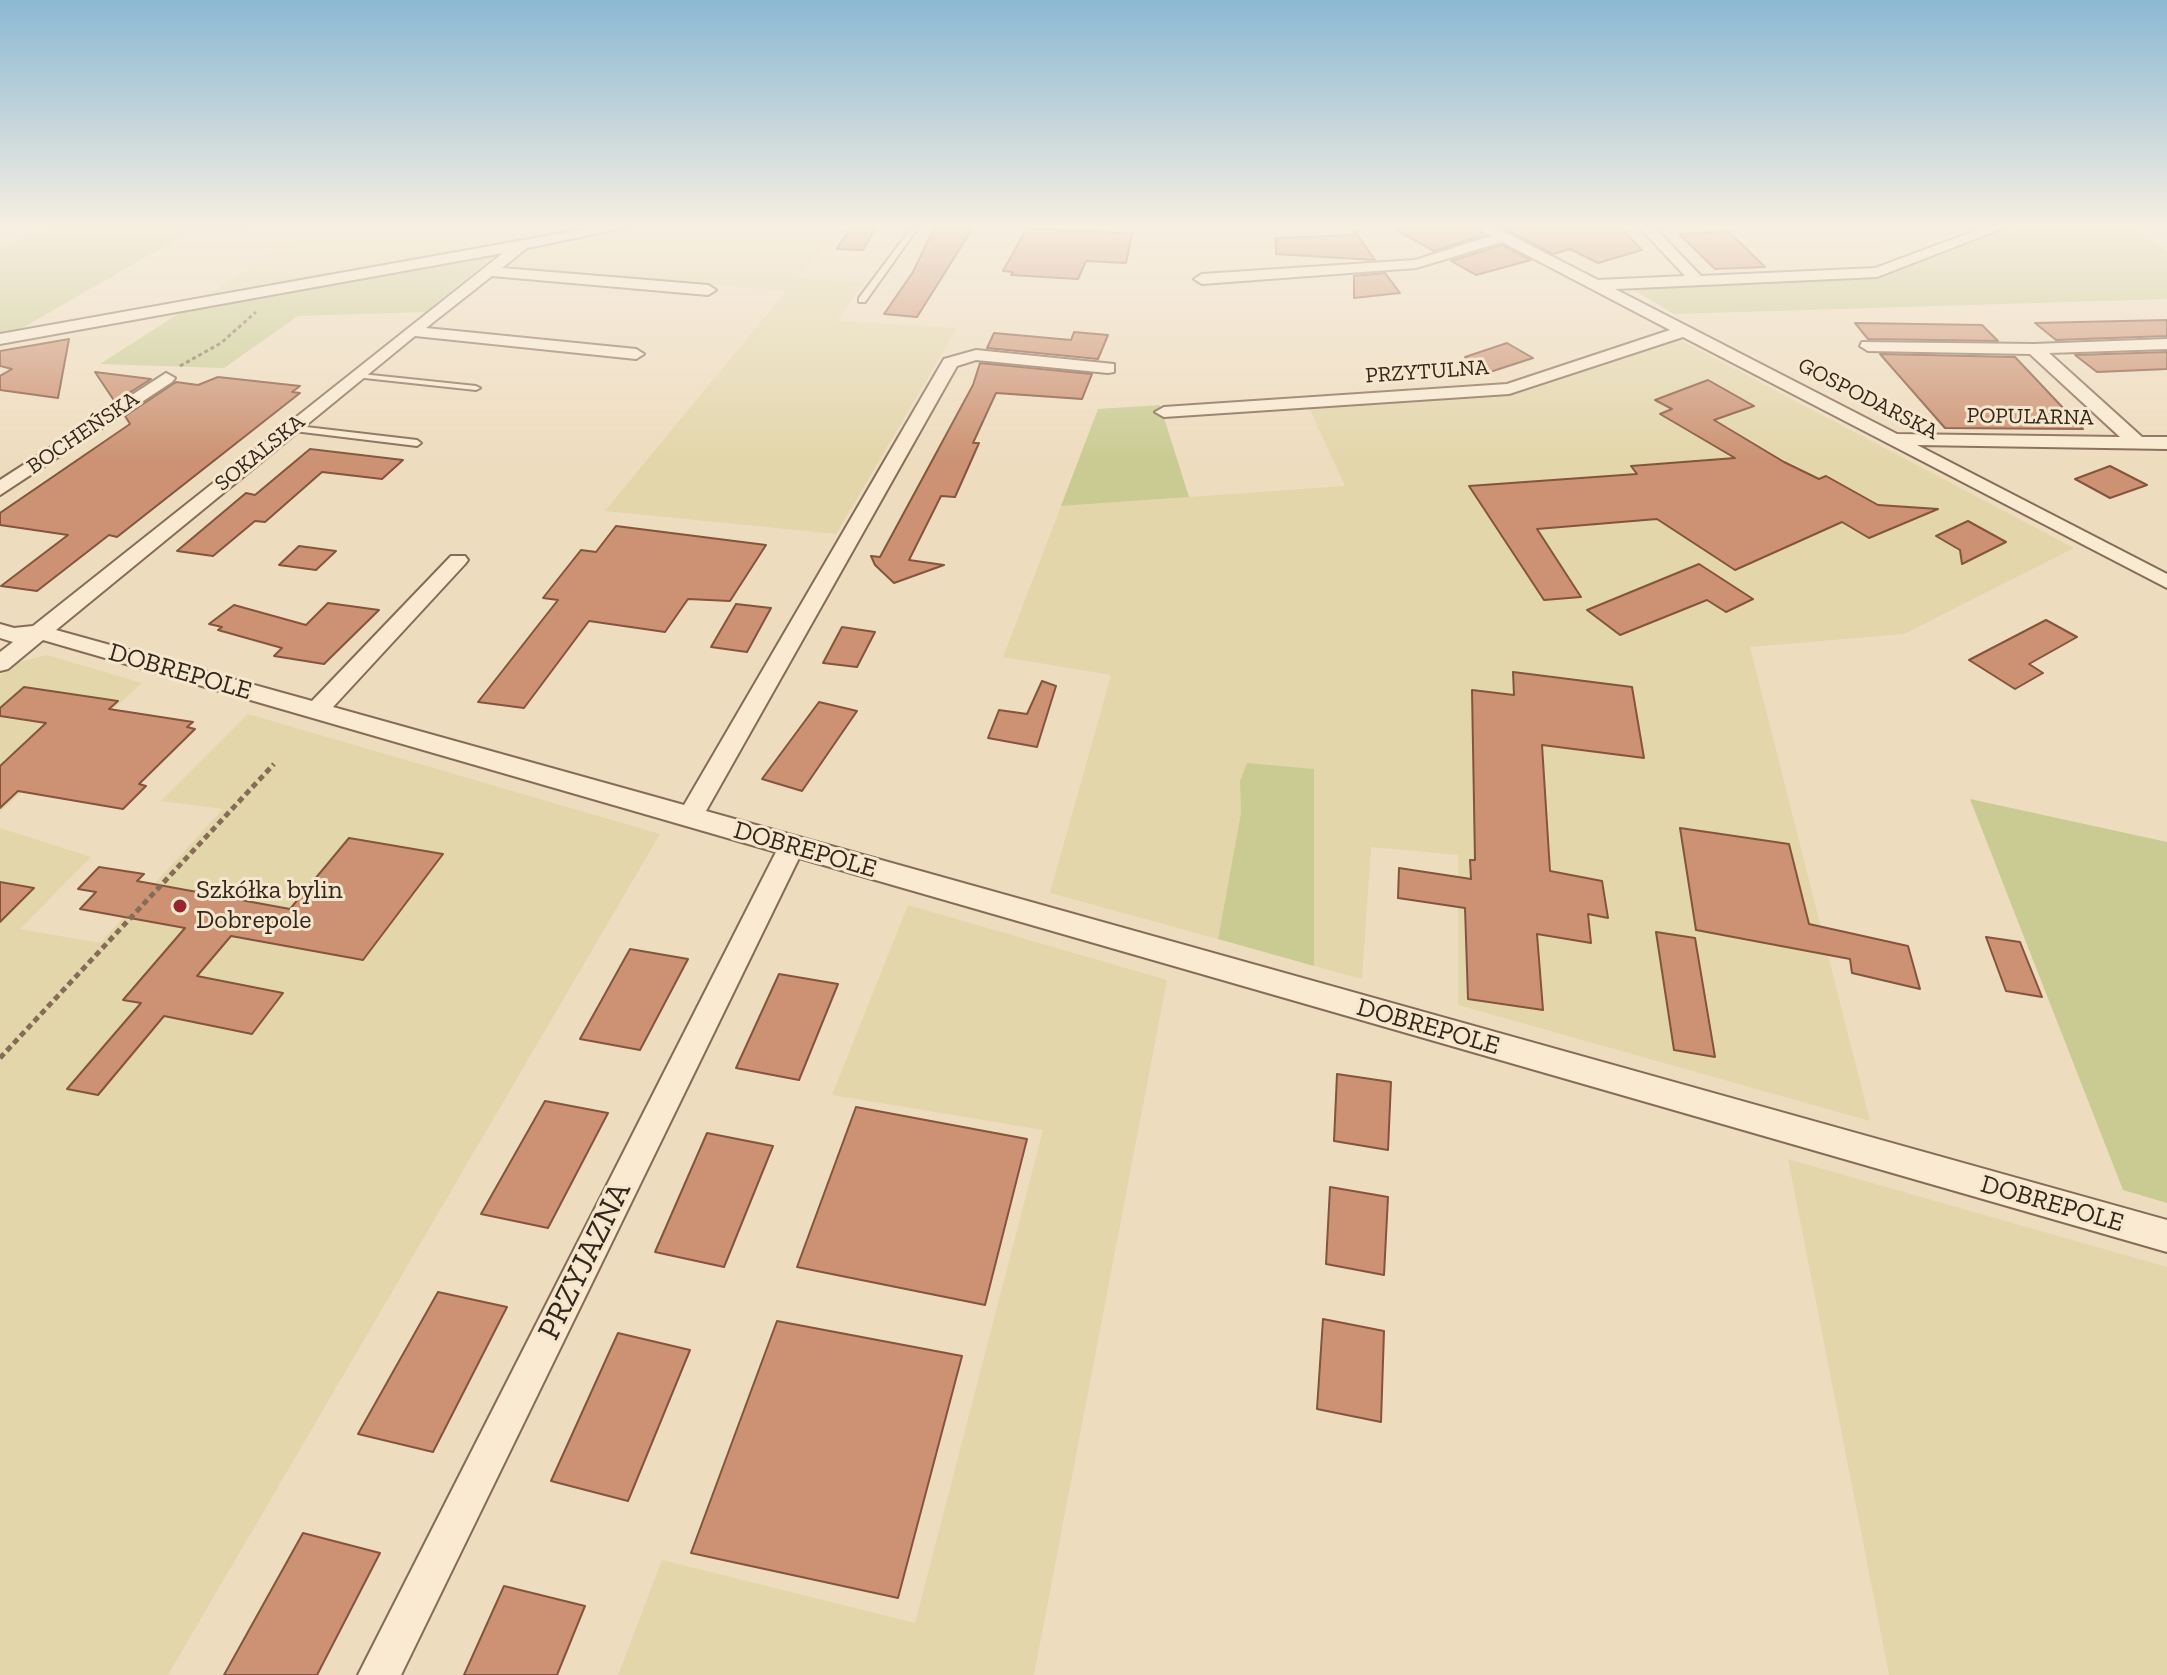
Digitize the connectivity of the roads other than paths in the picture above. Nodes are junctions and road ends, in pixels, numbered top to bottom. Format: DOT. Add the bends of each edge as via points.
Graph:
graph roads {
  1 [pos="194,304"];
  2 [pos="445,304"];
  3 [pos="1632,304"];
  4 [pos="411,331"];
  5 [pos="1684,331"];
  6 [pos="0,339"];
  7 [pos="2167,344"];
  8 [pos="1868,346"];
  9 [pos="2034,349"];
  10 [pos="636,354"];
  11 [pos="1108,368"];
  12 [pos="355,375"];
  13 [pos="166,378"];
  14 [pos="476,388"];
  15 [pos="1164,412"];
  16 [pos="289,428"];
  17 [pos="1893,439"];
  18 [pos="417,443"];
  19 [pos="2138,443"];
  20 [pos="2167,443"];
  21 [pos="0,489"];
  22 [pos="458,560"];
  23 [pos="2167,582"];
  24 [pos="0,631"];
  25 [pos="39,632"];
  26 [pos="0,664"];
  27 [pos="316,711"];
  28 [pos="690,817"];
  29 [pos="792,846"];
  30 [pos="2167,1236"];
  31 [pos="379,1675"];
  1 -- 6 [label="street"];
  2 -- 4 [label="street, SOKALSKA"];
  3 -- 5 [label="street, GOSPODARSKA"];
  4 -- 10 [label="street"];
  4 -- 12 [label="street, SOKALSKA"];
  5 -- 15 [label="street, PRZYTULNA" via="1509,389"];
  5 -- 17 [label="street, GOSPODARSKA"];
  7 -- 9 [label="street"];
  8 -- 9 [label="street"];
  9 -- 19 [label="street"];
  11 -- 28 [label="street" via="976,355 950,363"];
  12 -- 14 [label="lane"];
  12 -- 16 [label="street, SOKALSKA"];
  13 -- 21 [label="street, BOCHEŃSKA"];
  16 -- 18 [label="lane"];
  16 -- 25 [label="street, SOKALSKA"];
  17 -- 19 [label="street, POPULARNA"];
  17 -- 23 [label="street, GOSPODARSKA"];
  19 -- 20 [label="street, POPULARNA"];
  22 -- 27 [label="street"];
  24 -- 25 [label="street"];
  25 -- 26 [label="street, SOKALSKA"];
  25 -- 27 [label="street, DOBREPOLE"];
  27 -- 28 [label="street, DOBREPOLE"];
  28 -- 29 [label="street, DOBREPOLE"];
  29 -- 30 [label="street, DOBREPOLE"];
  29 -- 31 [label="street, PRZYJAZNA"];
}
